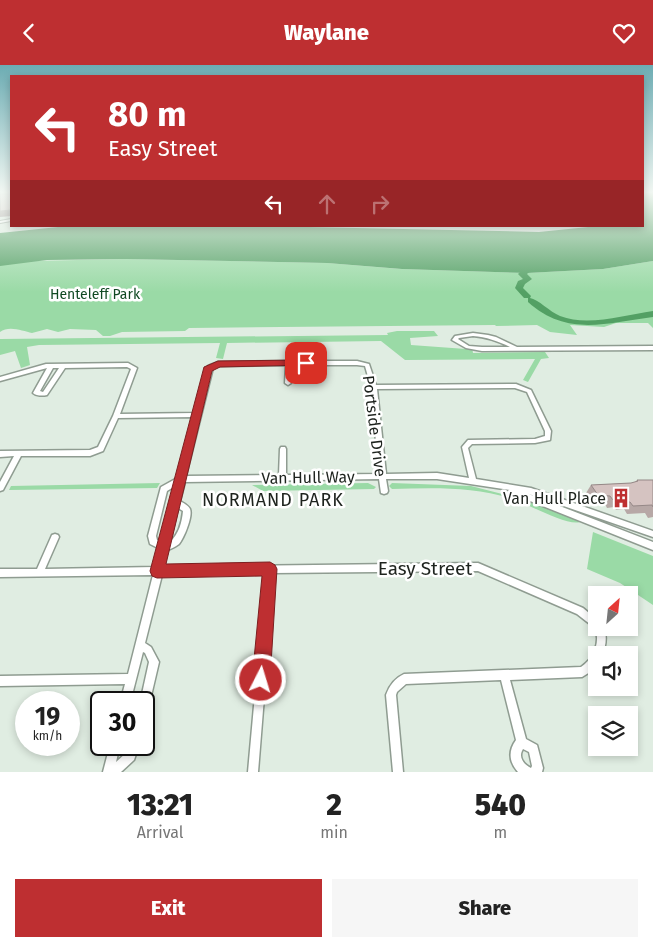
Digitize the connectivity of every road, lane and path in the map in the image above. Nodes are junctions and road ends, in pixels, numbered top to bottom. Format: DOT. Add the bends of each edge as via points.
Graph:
graph roads {
  1 [pos="516,348"];
  2 [pos="653,348"];
  3 [pos="289,363"];
  4 [pos="51,366"];
  5 [pos="63,366"];
  6 [pos="0,379"];
  7 [pos="288,383"];
  8 [pos="374,387"];
  9 [pos="196,415"];
  10 [pos="116,416"];
  11 [pos="283,449"];
  12 [pos="0,454"];
  13 [pos="19,454"];
  14 [pos="382,477"];
  15 [pos="282,478"];
  16 [pos="181,479"];
  17 [pos="472,480"];
  18 [pos="495,484"];
  19 [pos="0,488"];
  20 [pos="384,491"];
  21 [pos="175,502"];
  22 [pos="624,523"];
  23 [pos="620,533"];
  24 [pos="653,534"];
  25 [pos="55,537"];
  26 [pos="163,546"];
  27 [pos="653,546"];
  28 [pos="270,569"];
  29 [pos="157,571"];
  30 [pos="0,573"];
  31 [pos="39,573"];
  32 [pos="588,618"];
  33 [pos="602,636"];
  34 [pos="139,645"];
  35 [pos="504,675"];
  36 [pos="131,679"];
  37 [pos="0,681"];
  38 [pos="128,691"];
  39 [pos="147,691"];
  40 [pos="522,742"];
  41 [pos="112,756"];
  42 [pos="130,756"];
  43 [pos="108,772"];
  44 [pos="113,772"];
  45 [pos="254,772"];
  46 [pos="398,772"];
  47 [pos="528,772"];
  48 [pos="534,772"];
  1 -- 1 [label="street" via="493,336 464,335 455,340 468,347"];
  1 -- 2 [label="street"];
  3 -- 7 [label="street"];
  3 -- 8 [label="street, Portside Drive" via="363,363"];
  3 -- 9 [label="street, Portside Drive" via="218,364 210,367"];
  4 -- 5 [label="street"];
  4 -- 5 [label="street" via="36,393 49,390"];
  4 -- 6 [label="street"];
  5 -- 10 [label="street" via="128,365 134,368"];
  8 -- 14 [label="street, Portside Drive"];
  8 -- 17 [label="street" via="516,386 529,391 548,431 548,438 470,442 465,447"];
  9 -- 10 [label="street"];
  9 -- 16 [label="street, Portside Drive"];
  10 -- 13 [label="street" via="103,446 95,452"];
  11 -- 15 [label="street"];
  12 -- 13 [label="street"];
  13 -- 19 [label="street"];
  14 -- 15 [label="street, Van Hull Way"];
  14 -- 17 [label="street, Van Hull Way" via="437,476"];
  14 -- 20 [label="street, Portside Drive"];
  15 -- 16 [label="street, Van Hull Way"];
  16 -- 21 [label="street, Portside Drive"];
  16 -- 26 [label="street" via="164,489 152,536 153,542"];
  17 -- 18 [label="street, Van Hull Way"];
  18 -- 22 [label="street, Van Hull Way" via="531,491"];
  18 -- 23 [label="street, Van Hull Way"];
  21 -- 26 [label="street, Portside Drive"];
  21 -- 26 [label="street" via="187,512 183,533 177,541"];
  22 -- 23 [label="street"];
  22 -- 24 [label="street, Van Hull Way"];
  23 -- 27 [label="street, Van Hull Way"];
  25 -- 31 [label="street"];
  26 -- 29 [label="street, Portside Drive"];
  28 -- 29 [label="street, Easy Street"];
  28 -- 32 [label="street, Easy Street" via="478,567 580,611"];
  28 -- 45 [label="street"];
  29 -- 31 [label="street, Easy Street"];
  29 -- 34 [label="street, Portside Drive"];
  30 -- 31 [label="street, Easy Street"];
  33 -- 35 [label="street" via="602,643 586,670"];
  34 -- 36 [label="street, Portside Drive"];
  34 -- 39 [label="street" via="148,650 154,662"];
  35 -- 40 [label="street"];
  35 -- 46 [label="street" via="415,677 398,684 391,695"];
  36 -- 37 [label="street"];
  36 -- 38 [label="street, Portside Drive"];
  40 -- 47 [label="street" via="516,750 515,759"];
  40 -- 48 [label="street" via="533,749 538,768"];
  41 -- 43 [label="street"];
  42 -- 44 [label="street"];
}
